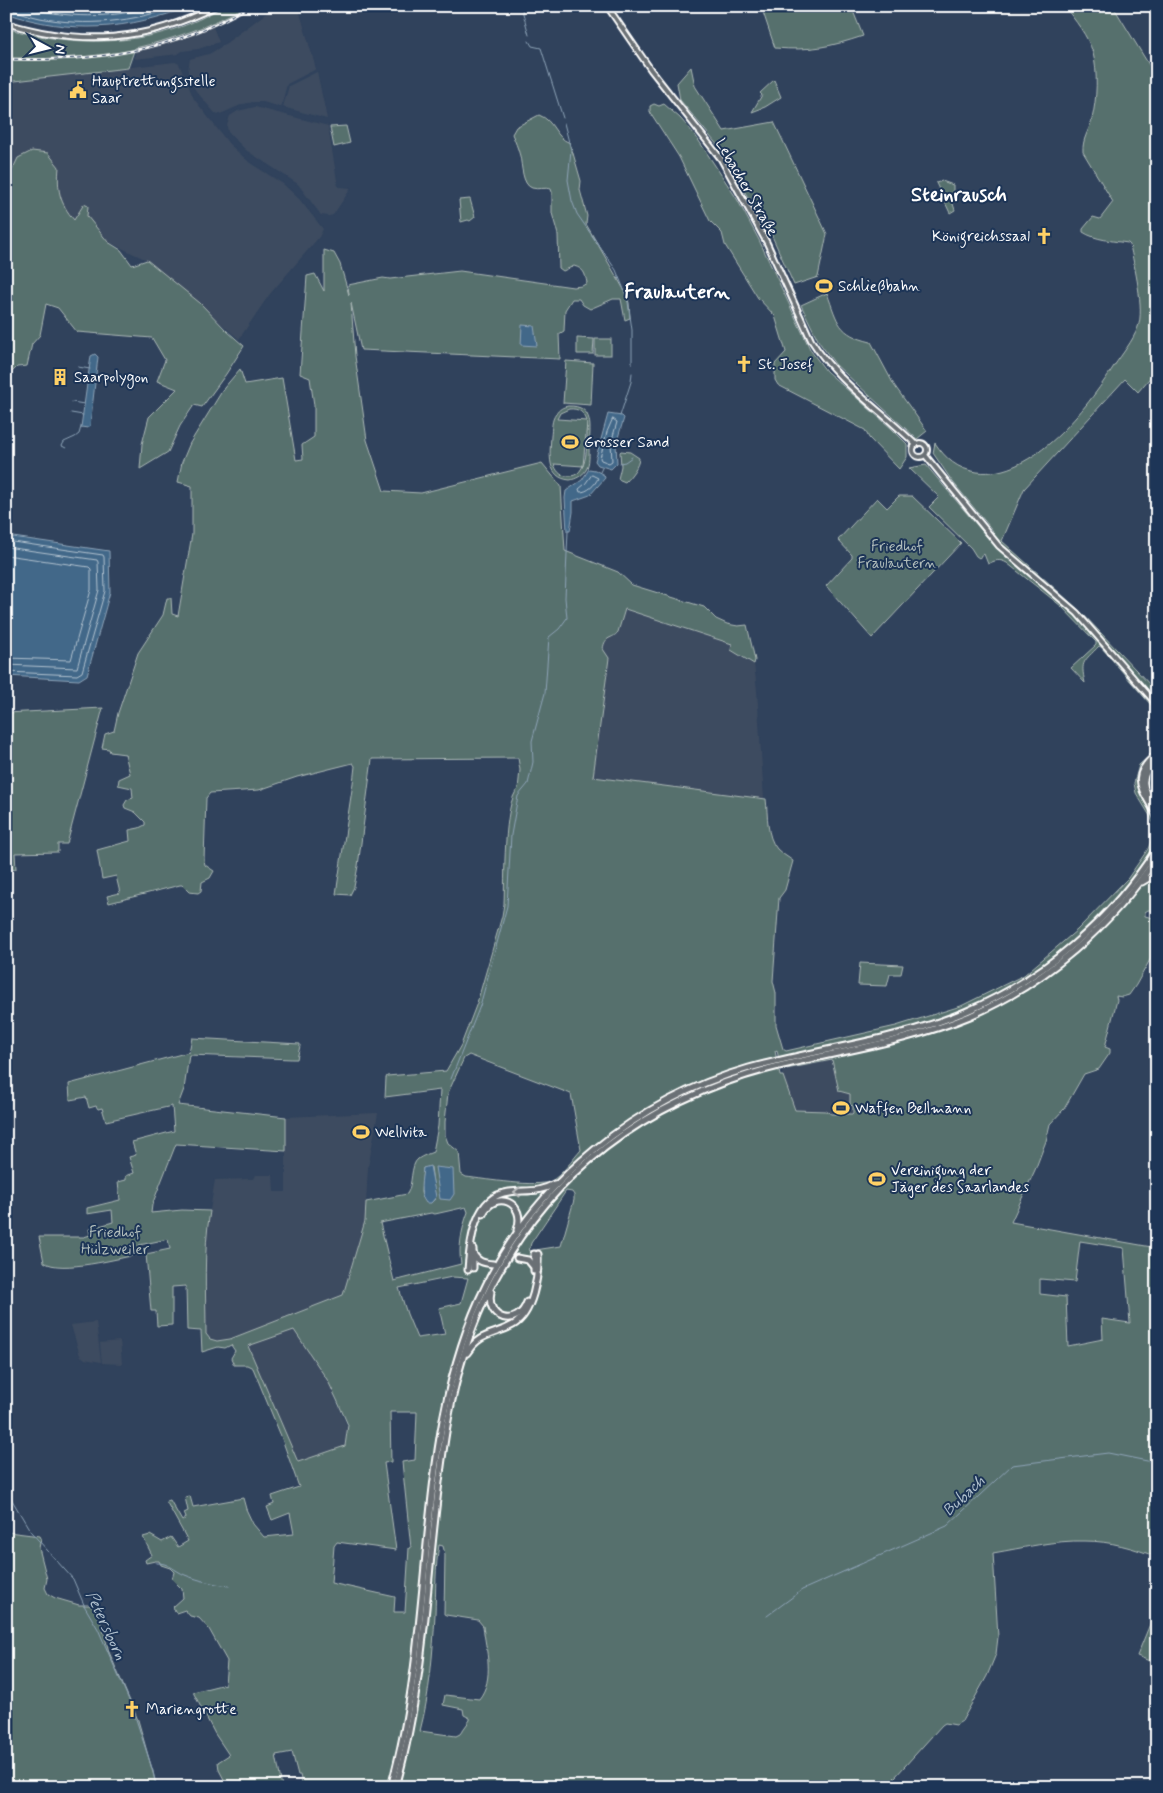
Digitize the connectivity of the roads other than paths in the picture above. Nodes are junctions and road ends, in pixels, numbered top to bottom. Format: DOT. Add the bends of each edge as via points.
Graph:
graph roads {
  1 [pos="216,6"];
  2 [pos="607,6"];
  3 [pos="6,23"];
  4 [pos="916,445"];
  5 [pos="925,455"];
  6 [pos="1157,705"];
  7 [pos="1157,754"];
  8 [pos="1157,759"];
  9 [pos="1157,801"];
  10 [pos="1157,817"];
  11 [pos="1157,842"];
  12 [pos="1156,853"];
  13 [pos="1157,873"];
  14 [pos="1137,886"];
  15 [pos="563,1178"];
  16 [pos="514,1238"];
  17 [pos="472,1250"];
  18 [pos="517,1258"];
  19 [pos="493,1264"];
  20 [pos="534,1268"];
  21 [pos="493,1283"];
  22 [pos="463,1360"];
  23 [pos="391,1787"];
  24 [pos="396,1787"];
  1 -- 3 [label="main road" via="168,27 120,37 59,36"];
  2 -- 4 [label="main road, Lebacher Straße" via="651,70 722,159 767,243 811,340 831,368"];
  4 -- 5 [label="main road" via="916,455"];
  4 -- 5 [label="main road" via="925,445"];
  5 -- 6 [label="main road" via="1000,546 1076,613"];
  7 -- 10 [label="highway" via="1142,770 1140,784"];
  8 -- 9 [label="highway" via="1145,772 1144,784 1149,795"];
  11 -- 12 [label="highway"];
  12 -- 14 [label="highway"];
  12 -- 15 [label="highway" via="1123,895 1091,928 1046,966 1004,993 968,1011 914,1030 750,1068 703,1084 630,1123 594,1149"];
  13 -- 14 [label="highway"];
  14 -- 21 [label="highway" via="1075,950 1037,979 987,1008 916,1035 784,1064 730,1080 684,1098 649,1117 572,1176 542,1210"];
  15 -- 16 [label="highway"];
  15 -- 17 [label="highway, one-way" via="543,1190 503,1193 486,1203 472,1234 470,1269"];
  16 -- 17 [label="highway" via="520,1220 517,1209 508,1202 495,1202 484,1213"];
  16 -- 23 [label="highway" via="479,1300 462,1342 444,1410 414,1673"];
  17 -- 19 [label="highway" via="478,1260"];
  18 -- 20 [label="highway" via="528,1260"];
  20 -- 21 [label="highway" via="526,1304 512,1318 499,1316 492,1308"];
  20 -- 22 [label="highway" via="536,1254 535,1284 524,1315 514,1325 480,1338"];
  21 -- 22 [label="highway"];
  22 -- 24 [label="highway" via="444,1440 419,1674"];
}
